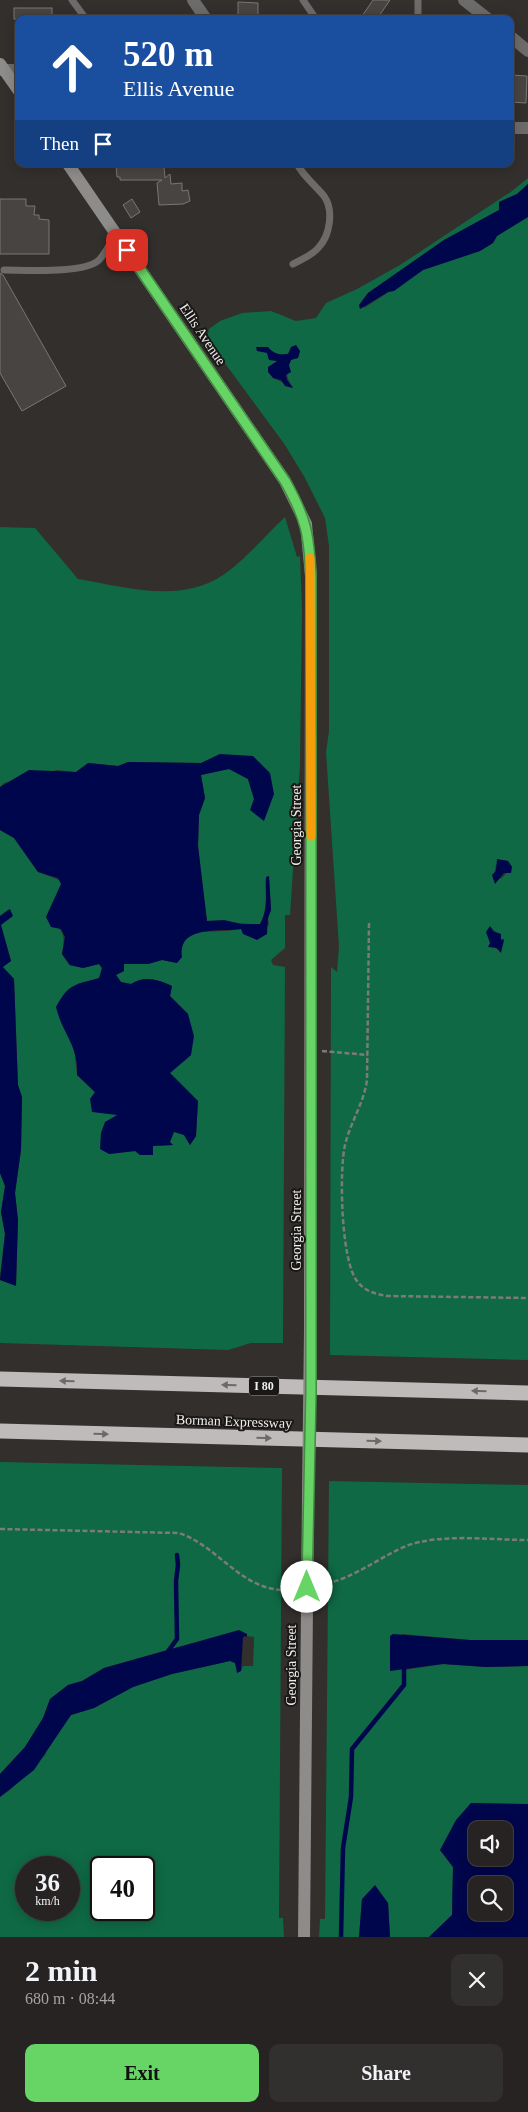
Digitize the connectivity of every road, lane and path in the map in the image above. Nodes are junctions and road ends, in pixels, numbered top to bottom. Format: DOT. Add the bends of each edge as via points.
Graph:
graph roads {
  1 [pos="72,0"];
  2 [pos="193,0"];
  3 [pos="302,0"];
  4 [pos="418,0"];
  5 [pos="464,0"];
  6 [pos="83,15"];
  7 [pos="203,15"];
  8 [pos="313,15"];
  9 [pos="418,15"];
  10 [pos="483,15"];
  11 [pos="514,39"];
  12 [pos="528,51"];
  13 [pos="1,68"];
  14 [pos="15,70"];
  15 [pos="15,86"];
  16 [pos="514,128"];
  17 [pos="528,128"];
  18 [pos="70,167"];
  19 [pos="299,167"];
  20 [pos="116,233"];
  21 [pos="293,264"];
  22 [pos="4,270"];
  23 [pos="306,524"];
  24 [pos="370,923"];
  25 [pos="311,1051"];
  26 [pos="368,1055"];
  27 [pos="528,1298"];
  28 [pos="0,1379"];
  29 [pos="528,1392"];
  30 [pos="0,1431"];
  31 [pos="528,1445"];
  32 [pos="0,1529"];
  33 [pos="528,1540"];
  34 [pos="326,1584"];
  35 [pos="263,1587"];
  36 [pos="304,1937"];
  1 -- 6 [label="lane"];
  2 -- 7 [label="street"];
  3 -- 8 [label="lane"];
  4 -- 9 [label="lane"];
  5 -- 10 [label="street"];
  11 -- 12 [label="street"];
  13 -- 14 [label="street"];
  13 -- 15 [label="street"];
  16 -- 17 [label="street"];
  18 -- 20 [label="street, Ellis Avenue"];
  19 -- 21 [label="lane" via="325,198 329,218 319,247"];
  20 -- 22 [label="lane" via="102,257 93,264 51,270"];
  20 -- 23 [label="street, Ellis Avenue" via="285,481"];
  23 -- 25 [label="street, Georgia Street" via="311,576"];
  24 -- 26 [label="path"];
  25 -- 26 [label="path"];
  25 -- 36 [label="street, Georgia Street, bridge"];
  26 -- 27 [label="path" via="366,1088 345,1145 342,1164 346,1249 349,1266 357,1281 369,1291 387,1296"];
  29 -- 28 [label="highway, I 80, one-way"];
  30 -- 31 [label="highway, Borman Expressway, one-way"];
  32 -- 35 [label="path" via="179,1533 195,1540"];
  33 -- 34 [label="path" via="424,1541 405,1547 357,1574"];
}
